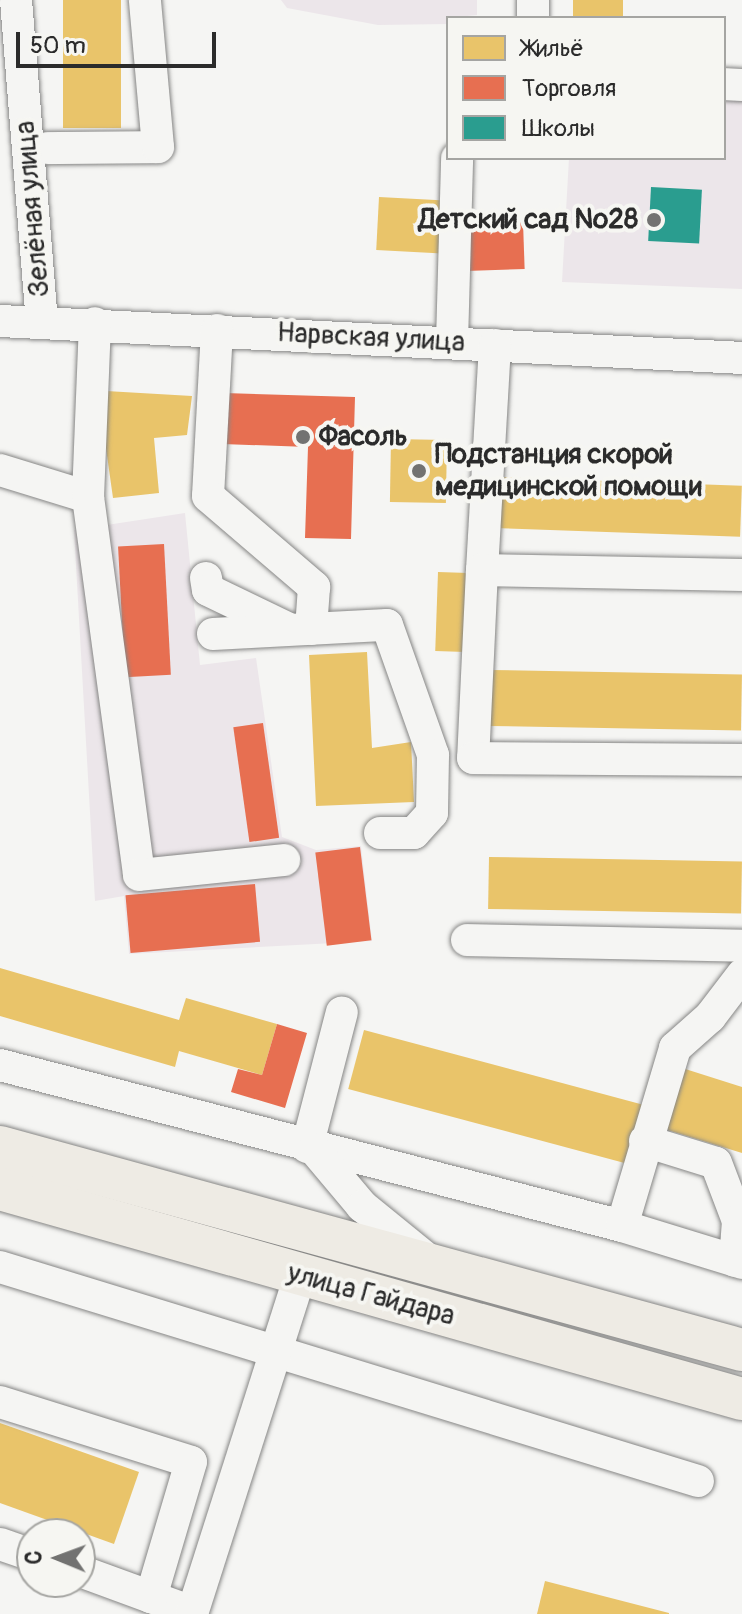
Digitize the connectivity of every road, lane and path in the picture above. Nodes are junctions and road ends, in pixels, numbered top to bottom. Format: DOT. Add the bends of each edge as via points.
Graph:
graph roads {
  1 [pos="16,0"];
  2 [pos="145,0"];
  3 [pos="48,148"];
  4 [pos="457,160"];
  5 [pos="0,321"];
  6 [pos="42,322"];
  7 [pos="95,323"];
  8 [pos="217,330"];
  9 [pos="452,342"];
  10 [pos="495,345"];
  11 [pos="742,358"];
  12 [pos="0,470"];
  13 [pos="88,497"];
  14 [pos="482,570"];
  15 [pos="742,575"];
  16 [pos="206,578"];
  17 [pos="300,629"];
  18 [pos="213,634"];
  19 [pos="742,760"];
  20 [pos="380,833"];
  21 [pos="284,860"];
  22 [pos="467,940"];
  23 [pos="742,946"];
  24 [pos="742,975"];
  25 [pos="342,1012"];
  26 [pos="0,1065"];
  27 [pos="645,1141"];
  28 [pos="0,1147"];
  29 [pos="311,1148"];
  30 [pos="0,1189"];
  31 [pos="622,1226"];
  32 [pos="738,1262"];
  33 [pos="0,1267"];
  34 [pos="442,1270"];
  35 [pos="300,1276"];
  36 [pos="742,1350"];
  37 [pos="274,1355"];
  38 [pos="742,1399"];
  39 [pos="0,1402"];
  40 [pos="698,1481"];
  41 [pos="96,1577"];
  42 [pos="151,1597"];
  43 [pos="192,1613"];
  1 -- 6 [label="street, Зелёная улица"];
  2 -- 3 [label="street" via="158,147"];
  4 -- 9 [label="street"];
  5 -- 6 [label="street, Нарвская улица"];
  6 -- 7 [label="street, Нарвская улица"];
  7 -- 8 [label="street, Нарвская улица"];
  7 -- 13 [label="street"];
  8 -- 9 [label="street, Нарвская улица"];
  8 -- 17 [label="street" via="208,496 314,587"];
  9 -- 10 [label="street, Нарвская улица"];
  10 -- 11 [label="street, Нарвская улица"];
  10 -- 14 [label="street"];
  12 -- 13 [label="street"];
  13 -- 21 [label="street" via="139,875"];
  14 -- 15 [label="street"];
  14 -- 19 [label="street" via="473,758"];
  16 -- 17 [label="street" via="208,590"];
  17 -- 18 [label="street"];
  17 -- 20 [label="street" via="387,625 433,755 432,813 414,833"];
  22 -- 23 [label="street"];
  24 -- 27 [label="street" via="710,1017 675,1048"];
  25 -- 29 [label="street"];
  26 -- 29 [label="street"];
  27 -- 31 [label="street"];
  27 -- 32 [label="street" via="716,1163 738,1221"];
  28 -- 34 [label="main road, улица Гайдара"];
  29 -- 31 [label="street"];
  29 -- 34 [label="street" via="362,1206"];
  30 -- 35 [label="main road, улица Гайдара"];
  31 -- 32 [label="street"];
  33 -- 37 [label="street"];
  34 -- 36 [label="main road, улица Гайдара"];
  35 -- 37 [label="street"];
  35 -- 38 [label="main road, улица Гайдара"];
  37 -- 40 [label="street"];
  37 -- 43 [label="street"];
  39 -- 42 [label="street" via="191,1462"];
  41 -- 42 [label="street"];
  42 -- 43 [label="street"];
}
